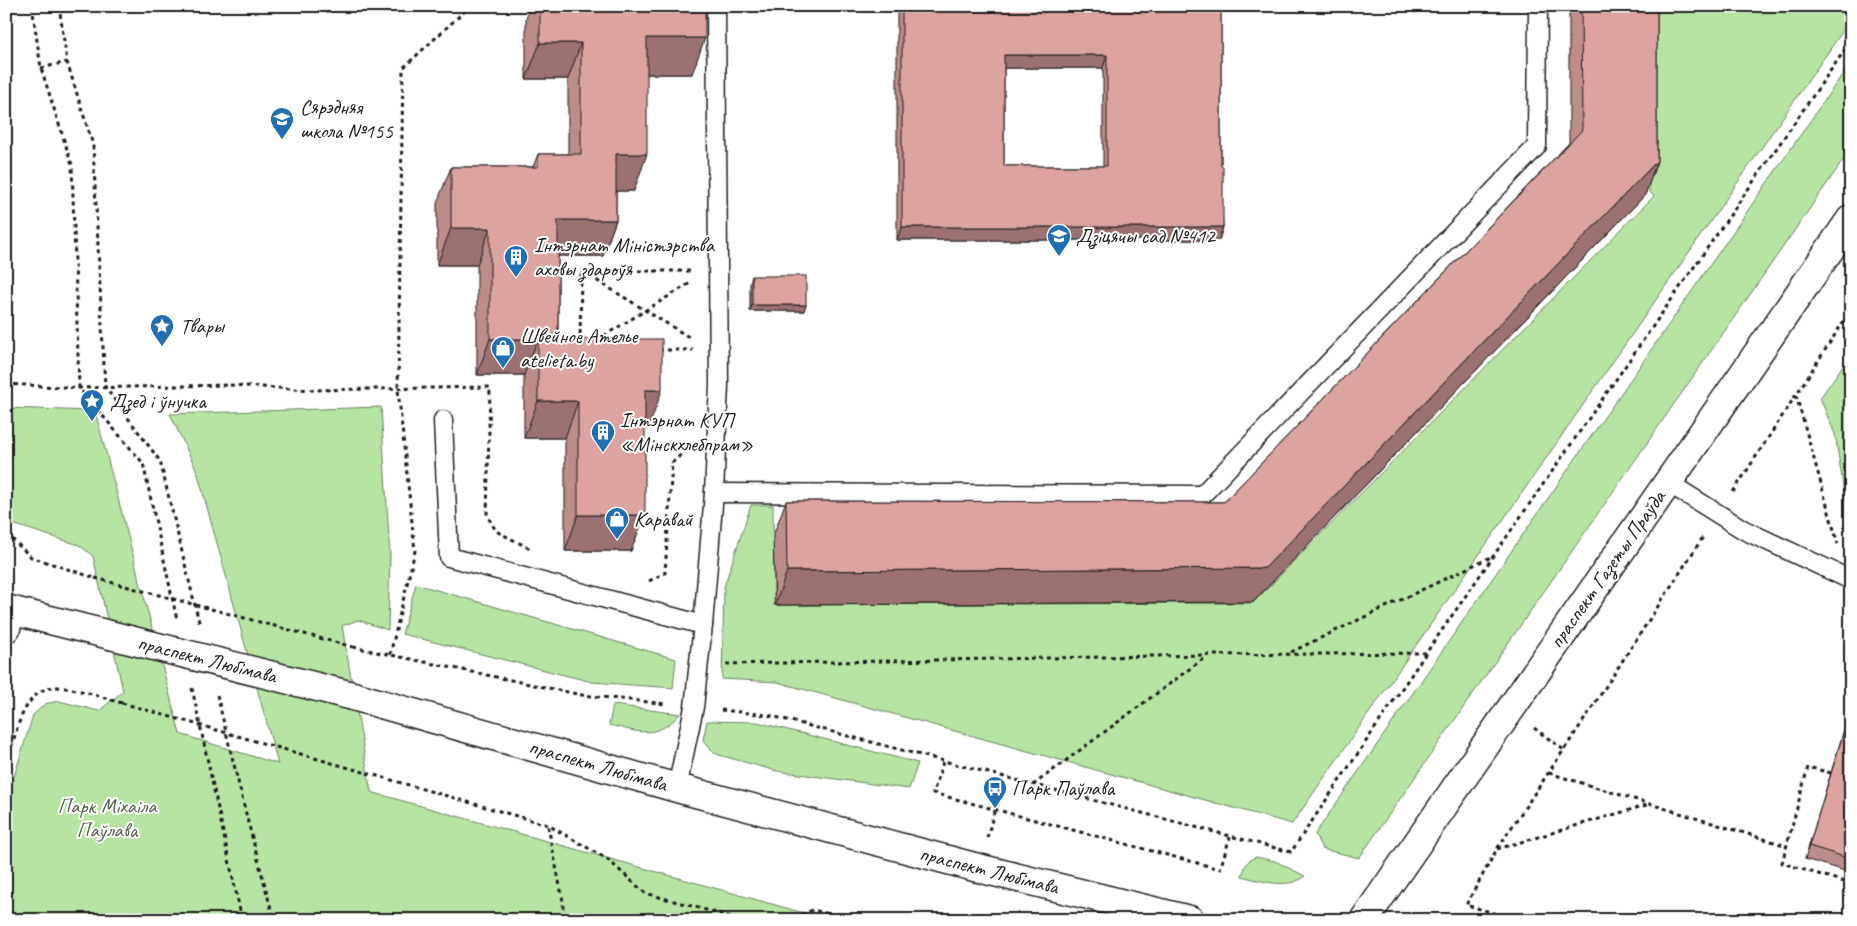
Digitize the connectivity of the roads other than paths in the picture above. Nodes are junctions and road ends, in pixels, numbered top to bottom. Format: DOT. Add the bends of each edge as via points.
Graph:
graph roads {
  1 [pos="716,6"];
  2 [pos="1538,6"];
  3 [pos="1851,218"];
  4 [pos="443,420"];
  5 [pos="1667,482"];
  6 [pos="714,493"];
  7 [pos="1849,579"];
  8 [pos="8,616"];
  9 [pos="704,626"];
  10 [pos="677,788"];
  11 [pos="1190,920"];
  12 [pos="1364,920"];
  1 -- 6 [label="lane" via="719,386"];
  2 -- 6 [label="lane" via="1537,146 1202,496"];
  3 -- 5 [label="main road, праспект Газеты Праўда"];
  4 -- 9 [label="lane" via="449,557"];
  5 -- 7 [label="lane" via="1744,530"];
  5 -- 12 [label="main road, праспект Газеты Праўда"];
  6 -- 9 [label="lane"];
  8 -- 10 [label="main road, праспект Любімава, bridge" via="110,635 353,696"];
  9 -- 10 [label="lane" via="694,707"];
  10 -- 11 [label="main road, праспект Любімава"];
}
